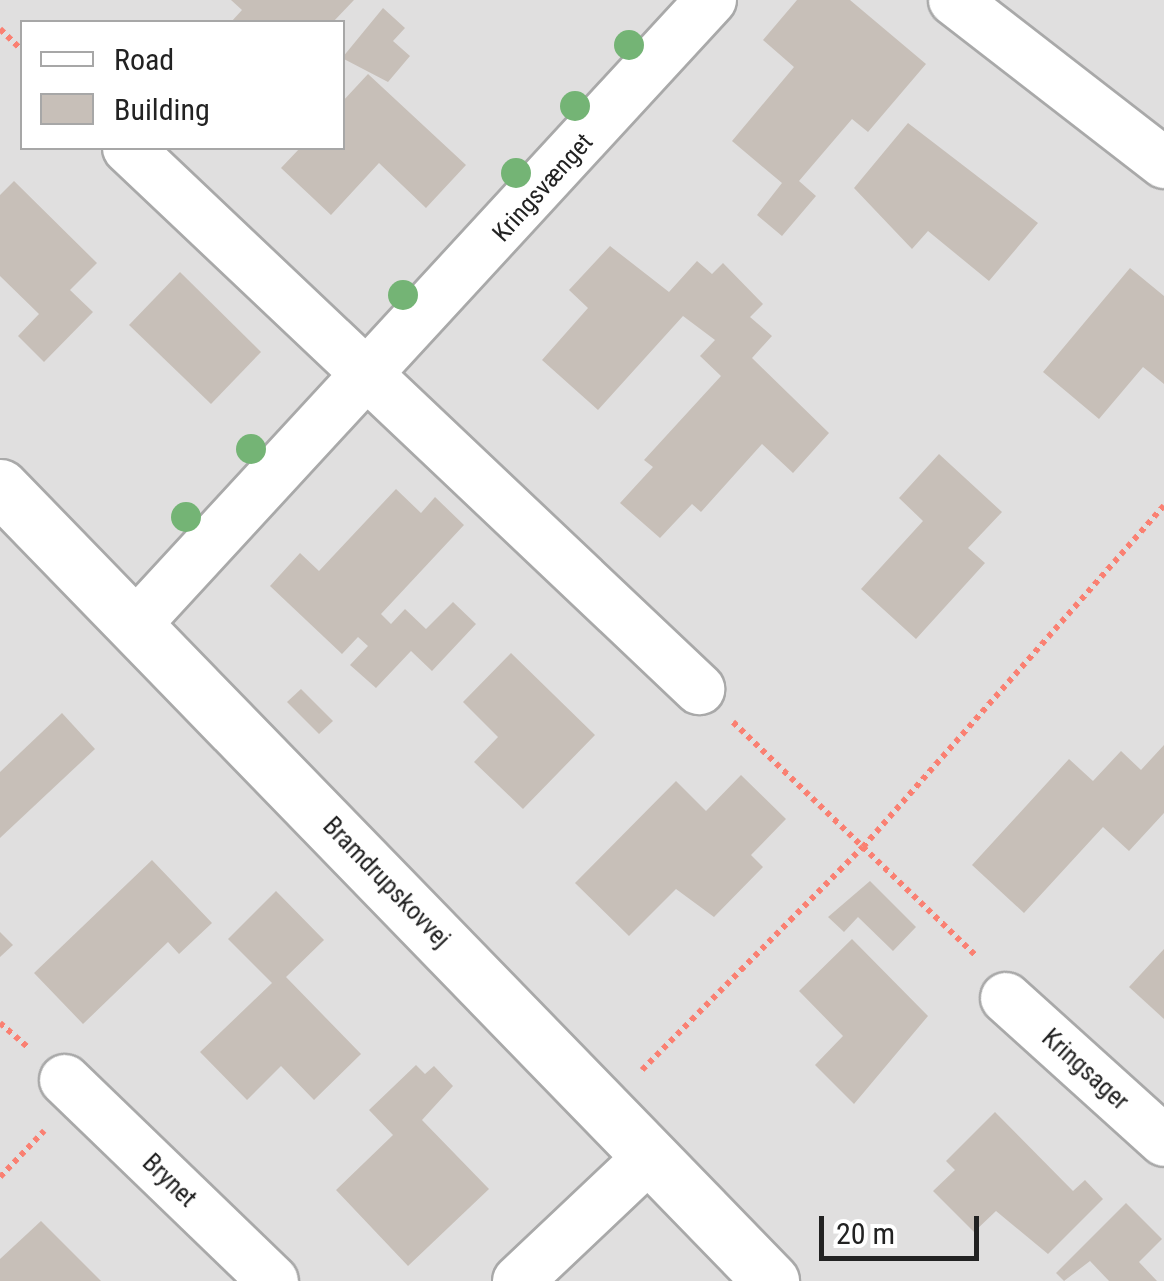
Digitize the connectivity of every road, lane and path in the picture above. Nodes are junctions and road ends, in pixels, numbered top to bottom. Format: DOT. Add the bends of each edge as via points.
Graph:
graph roads {
  1 [pos="712,0"];
  2 [pos="954,0"];
  3 [pos="0,29"];
  4 [pos="20,48"];
  5 [pos="130,150"];
  6 [pos="1164,163"];
  7 [pos="374,376"];
  8 [pos="0,487"];
  9 [pos="1164,506"];
  10 [pos="135,625"];
  11 [pos="699,689"];
  12 [pos="863,847"];
  13 [pos="1006,998"];
  14 [pos="72,1087"];
  15 [pos="604,1108"];
  16 [pos="1164,1141"];
  17 [pos="650,1156"];
  18 [pos="0,1177"];
  19 [pos="273,1281"];
  20 [pos="518,1281"];
  21 [pos="771,1281"];
  1 -- 7 [label="street, Kringsvænget"];
  2 -- 6 [label="street"];
  3 -- 4 [label="path"];
  5 -- 7 [label="street"];
  7 -- 10 [label="street, Kringsvænget"];
  7 -- 11 [label="street"];
  8 -- 10 [label="street, Bramdrupskovvej"];
  9 -- 12 [label="path"];
  10 -- 15 [label="street, Bramdrupskovvej"];
  11 -- 12 [label="path"];
  12 -- 13 [label="path" via="979,959"];
  12 -- 15 [label="path"];
  13 -- 16 [label="street, Kringsager"];
  14 -- 18 [label="path"];
  14 -- 19 [label="street, Brynet"];
  15 -- 17 [label="street, Bramdrupskovvej"];
  17 -- 20 [label="street"];
  17 -- 21 [label="street, Bramdrupskovvej"];
}
